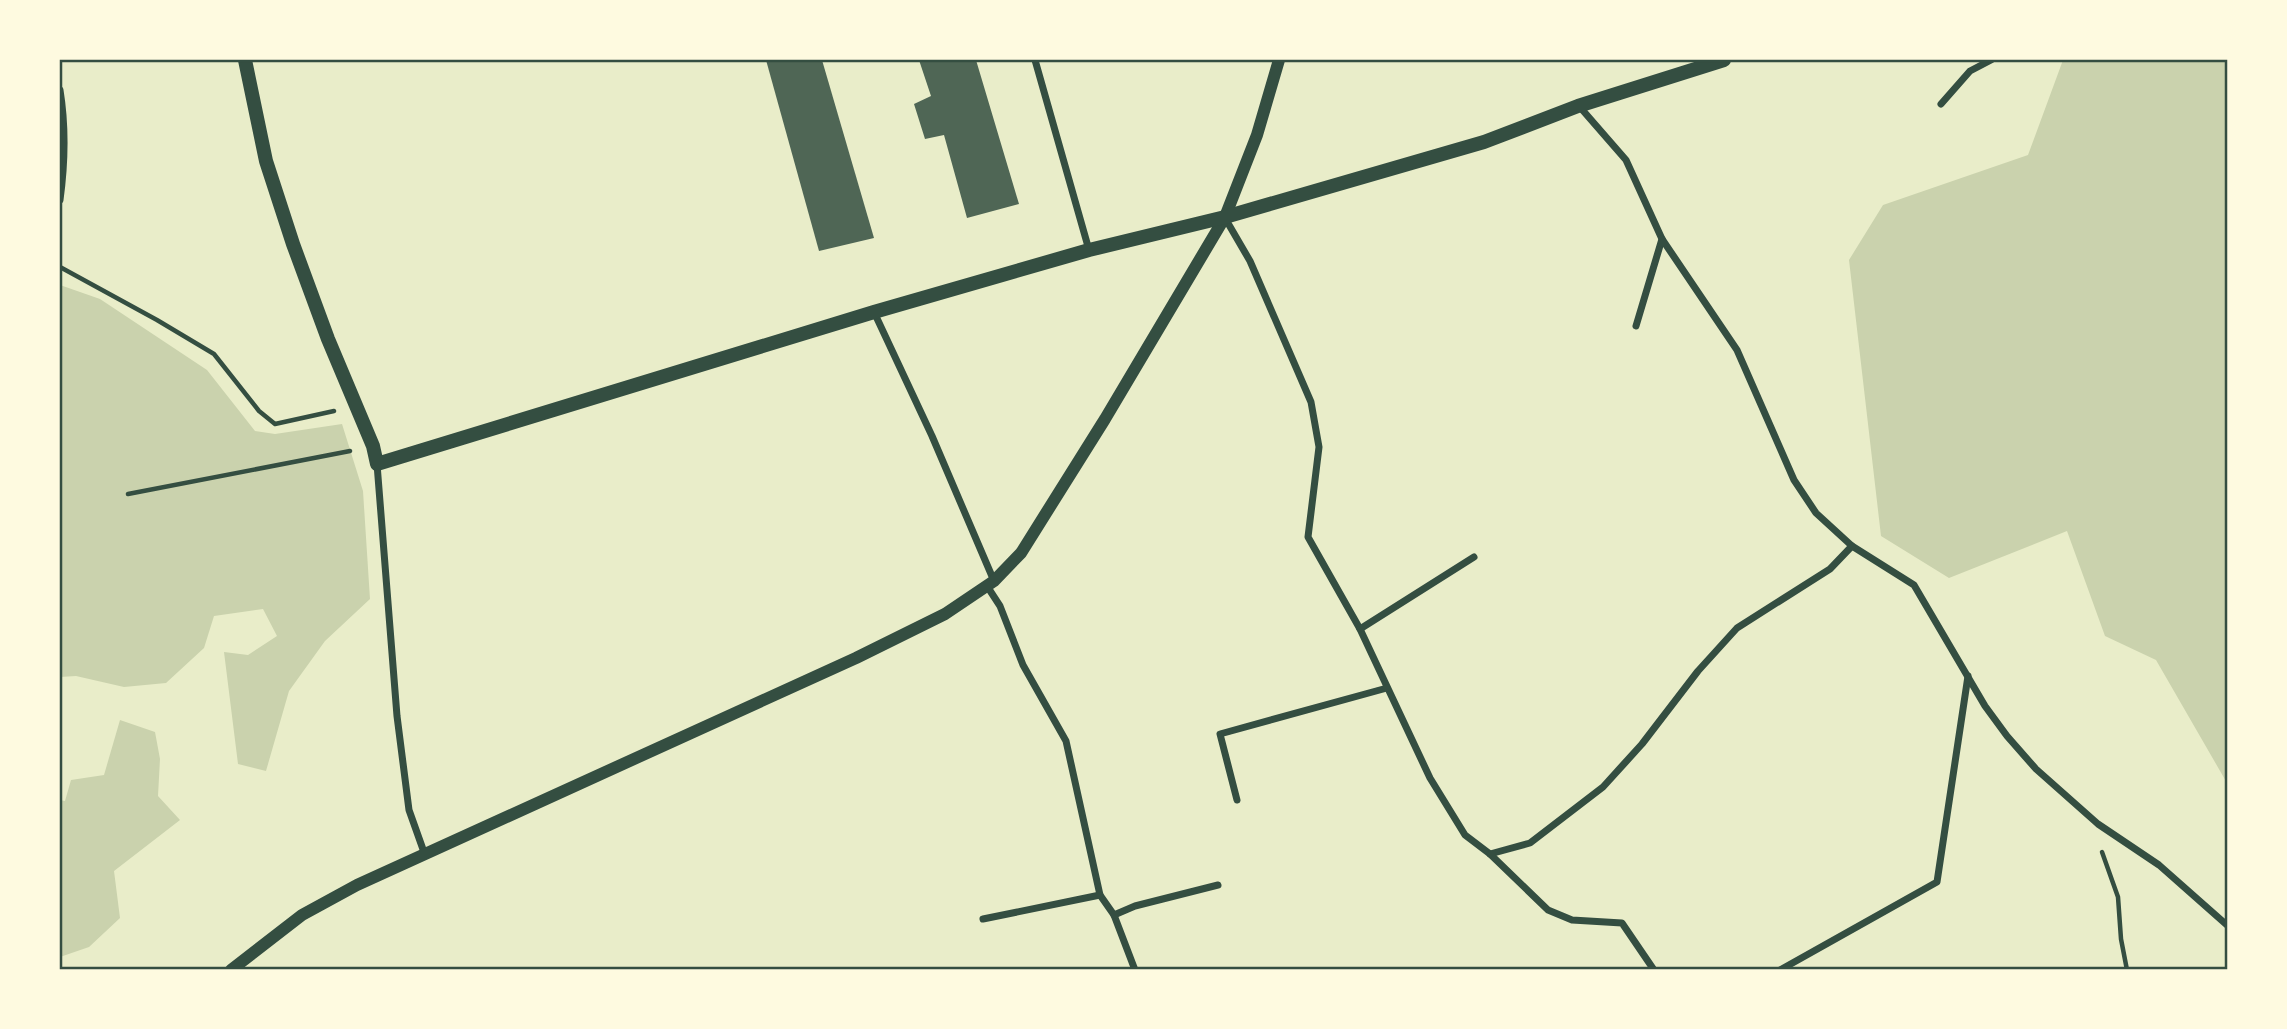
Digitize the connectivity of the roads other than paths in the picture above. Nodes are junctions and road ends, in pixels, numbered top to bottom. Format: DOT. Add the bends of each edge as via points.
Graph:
graph roads {
  1 [pos="245,60"];
  2 [pos="1035,60"];
  3 [pos="1279,60"];
  4 [pos="1724,60"];
  5 [pos="1991,60"];
  6 [pos="60,90"];
  7 [pos="1941,104"];
  8 [pos="1578,106"];
  9 [pos="60,200"];
  10 [pos="1224,217"];
  11 [pos="1662,239"];
  12 [pos="1089,250"];
  13 [pos="874,312"];
  14 [pos="1636,327"];
  15 [pos="377,464"];
  16 [pos="1852,546"];
  17 [pos="1474,558"];
  18 [pos="991,583"];
  19 [pos="1360,629"];
  20 [pos="1968,675"];
  21 [pos="1387,688"];
  22 [pos="1237,800"];
  23 [pos="1490,854"];
  24 [pos="425,855"];
  25 [pos="1218,885"];
  26 [pos="1100,895"];
  27 [pos="1114,915"];
  28 [pos="983,919"];
  29 [pos="2228,926"];
  30 [pos="231,970"];
  31 [pos="1135,970"];
  32 [pos="1654,970"];
  33 [pos="1780,970"];
  1 -- 15 [label="main road" via="266,161"];
  2 -- 12 [label="street"];
  3 -- 10 [label="street" via="1257,135"];
  4 -- 8 [label="main road"];
  5 -- 7 [label="street" via="1970,71"];
  6 -- 9 [label="street" via="65,118"];
  8 -- 10 [label="main road" via="1484,142"];
  8 -- 11 [label="street" via="1626,160"];
  10 -- 12 [label="main road"];
  10 -- 18 [label="street" via="1021,553"];
  10 -- 19 [label="street" via="1250,261 1311,402 1319,447 1308,537"];
  11 -- 14 [label="street"];
  11 -- 16 [label="street" via="1737,350 1794,480 1816,513"];
  12 -- 13 [label="main road"];
  13 -- 15 [label="main road"];
  13 -- 18 [label="street" via="932,436"];
  15 -- 24 [label="street" via="397,716 409,810"];
  16 -- 20 [label="street" via="1914,585"];
  16 -- 23 [label="street" via="1830,569 1737,628 1603,787 1530,843"];
  17 -- 19 [label="street"];
  18 -- 24 [label="street" via="945,614 856,657"];
  18 -- 26 [label="street" via="1023,665 1066,741"];
  19 -- 21 [label="street"];
  20 -- 29 [label="street" via="1985,706 2036,769 2098,824 2159,865"];
  20 -- 33 [label="street" via="1937,881"];
  21 -- 22 [label="street" via="1220,734"];
  21 -- 23 [label="street" via="1430,779 1465,835"];
  23 -- 32 [label="street" via="1548,911 1572,920 1622,923"];
  24 -- 30 [label="street" via="302,915"];
  25 -- 27 [label="street"];
  26 -- 27 [label="street"];
  26 -- 28 [label="street"];
  27 -- 31 [label="street"];
}
